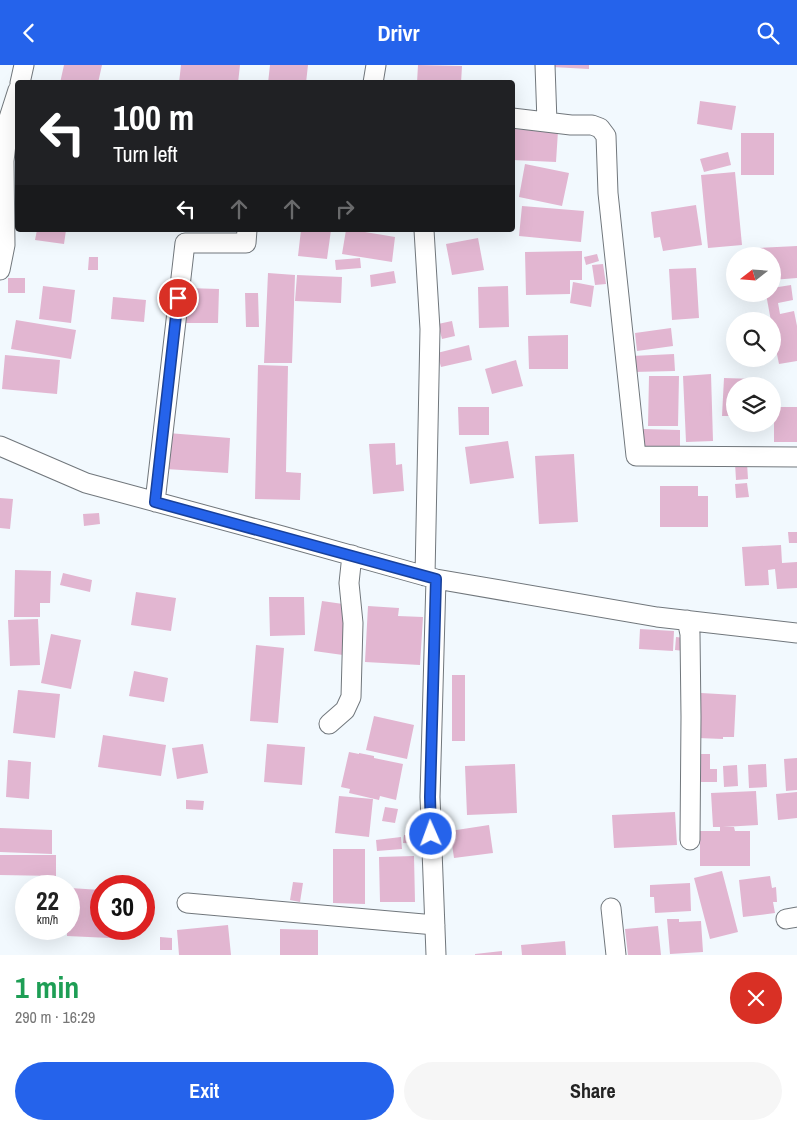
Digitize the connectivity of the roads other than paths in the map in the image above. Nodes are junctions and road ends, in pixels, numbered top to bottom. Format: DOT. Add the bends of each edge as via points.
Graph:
graph roads {
  1 [pos="24,65"];
  2 [pos="376,65"];
  3 [pos="545,65"];
  4 [pos="21,80"];
  5 [pos="374,80"];
  6 [pos="15,99"];
  7 [pos="515,118"];
  8 [pos="547,122"];
  9 [pos="247,232"];
  10 [pos="424,232"];
  11 [pos="0,270"];
  12 [pos="0,446"];
  13 [pos="797,457"];
  14 [pos="155,502"];
  15 [pos="352,555"];
  16 [pos="431,578"];
  17 [pos="687,621"];
  18 [pos="797,633"];
  19 [pos="329,724"];
  20 [pos="690,840"];
  21 [pos="186,903"];
  22 [pos="611,908"];
  23 [pos="435,925"];
  24 [pos="436,955"];
  25 [pos="616,955"];
  1 -- 4 [label="street"];
  2 -- 5 [label="street"];
  3 -- 8 [label="street"];
  6 -- 11 [label="street" via="9,118 4,161 5,245"];
  7 -- 8 [label="street"];
  8 -- 13 [label="street" via="592,125 600,128 606,136 608,193 636,456"];
  9 -- 14 [label="street" via="246,243 185,243"];
  10 -- 16 [label="street" via="430,329"];
  12 -- 14 [label="street" via="86,483"];
  14 -- 15 [label="street"];
  15 -- 16 [label="street"];
  15 -- 19 [label="street" via="349,583 353,623 351,697 345,710"];
  16 -- 17 [label="street"];
  16 -- 23 [label="street" via="430,797"];
  17 -- 18 [label="street"];
  17 -- 20 [label="street" via="690,634"];
  21 -- 23 [label="street"];
  22 -- 25 [label="street"];
  23 -- 24 [label="street"];
}
